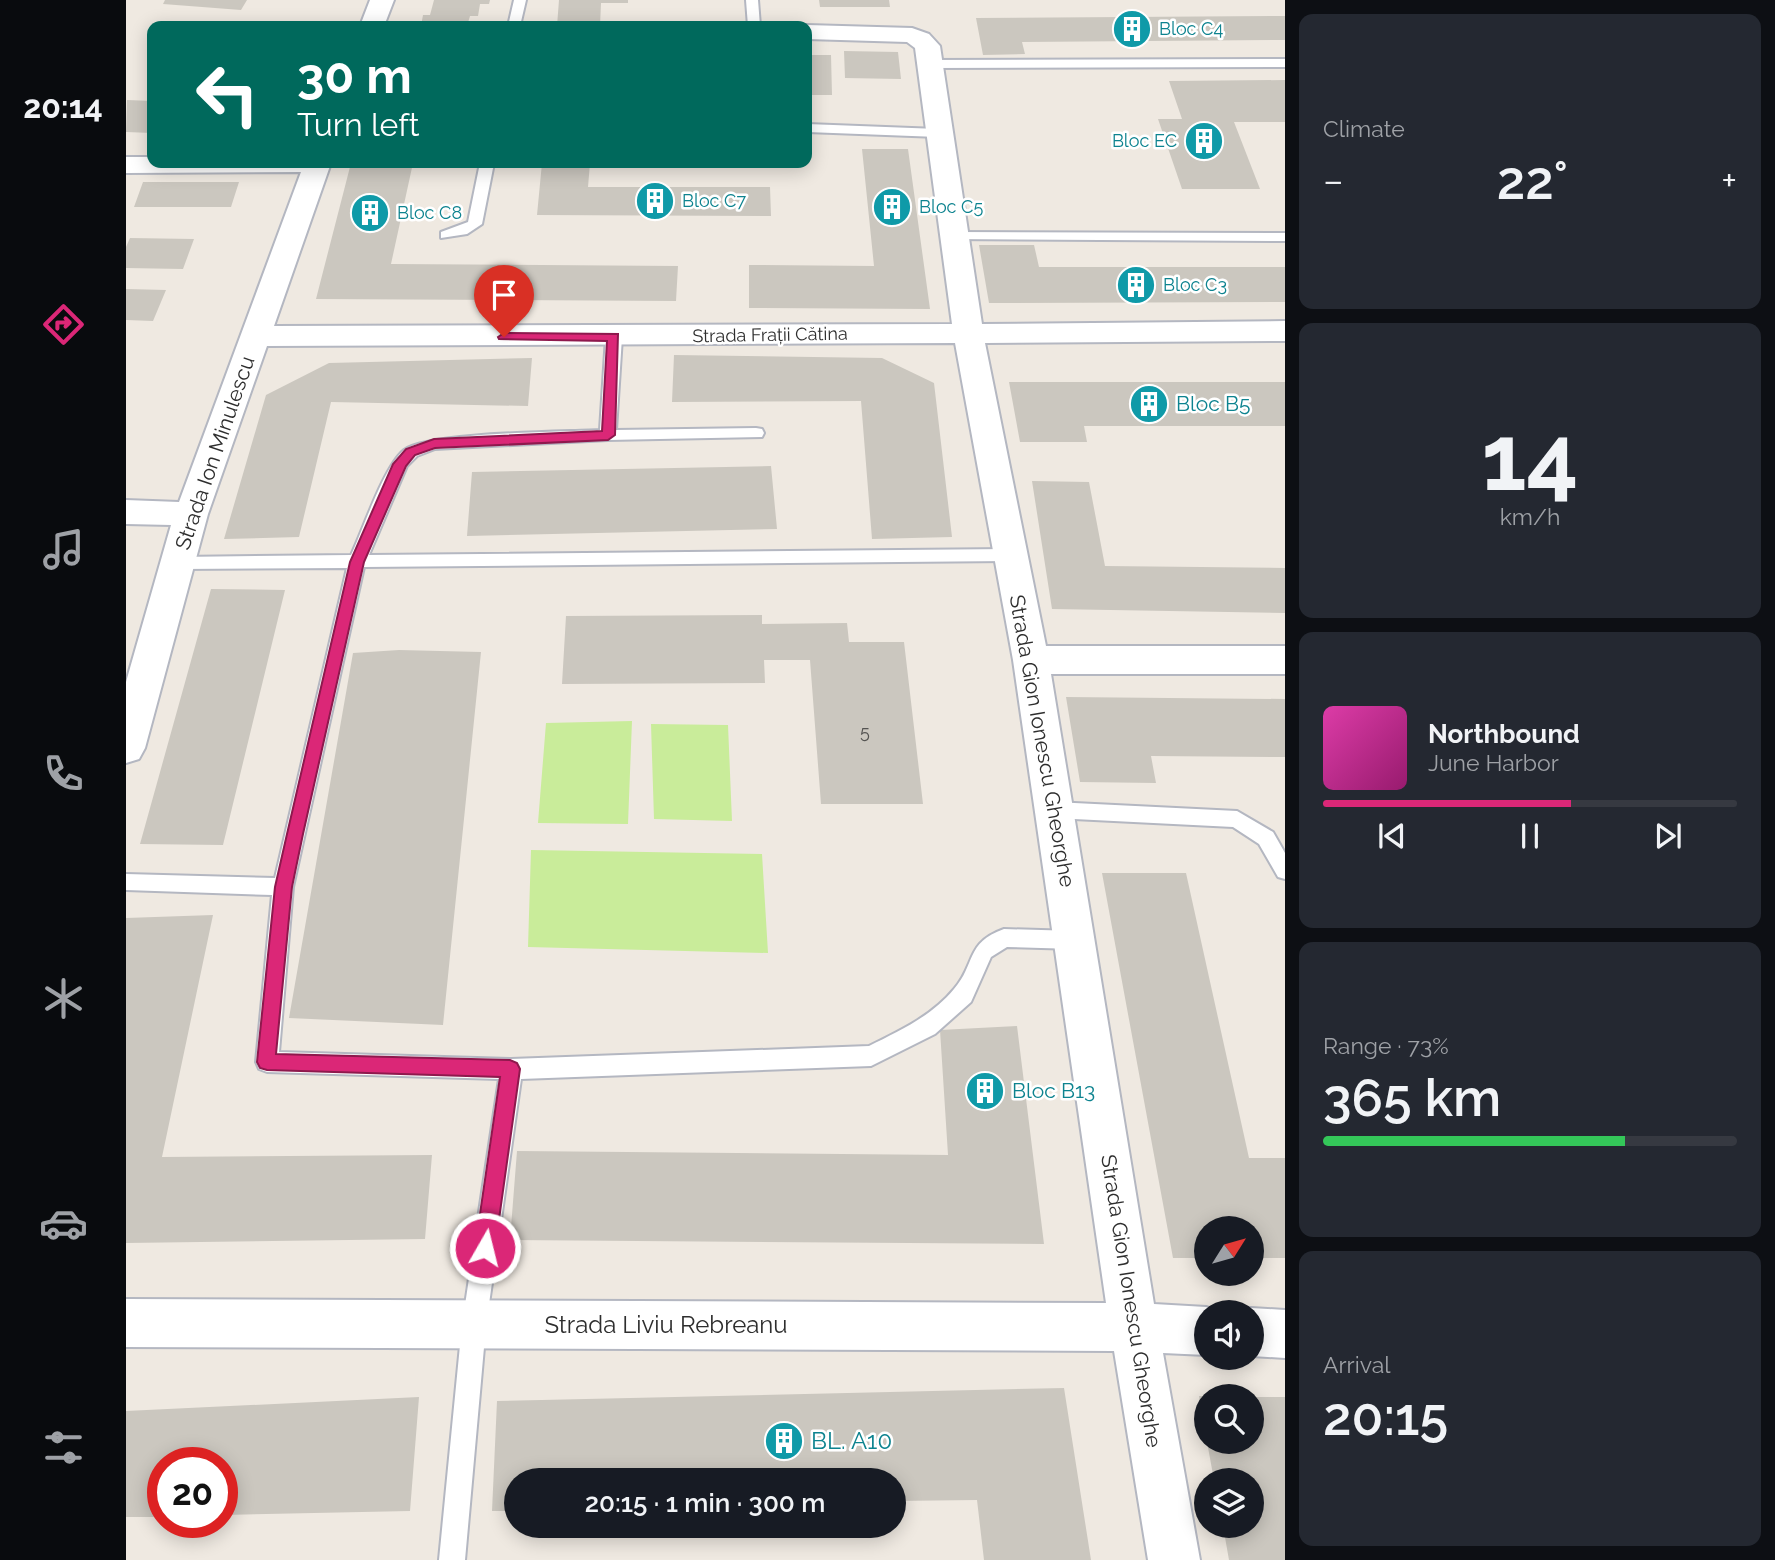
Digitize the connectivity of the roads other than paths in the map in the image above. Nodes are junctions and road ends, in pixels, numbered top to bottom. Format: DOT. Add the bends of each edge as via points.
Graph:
graph roads {
  1 [pos="382,0"];
  2 [pos="520,0"];
  3 [pos="752,0"];
  4 [pos="374,21"];
  5 [pos="515,21"];
  6 [pos="754,21"];
  7 [pos="812,32"];
  8 [pos="928,64"];
  9 [pos="1285,64"];
  10 [pos="812,128"];
  11 [pos="938,133"];
  12 [pos="126,166"];
  13 [pos="147,166"];
  14 [pos="316,168"];
  15 [pos="486,168"];
  16 [pos="446,235"];
  17 [pos="954,236"];
  18 [pos="1285,237"];
  19 [pos="1285,331"];
  20 [pos="968,333"];
  21 [pos="256,336"];
  22 [pos="614,337"];
  23 [pos="756,433"];
  24 [pos="608,435"];
  25 [pos="126,512"];
  26 [pos="191,514"];
  27 [pos="1009,555"];
  28 [pos="357,562"];
  29 [pos="177,563"];
  30 [pos="1031,660"];
  31 [pos="1285,660"];
  32 [pos="126,748"];
  33 [pos="1054,810"];
  34 [pos="1275,838"];
  35 [pos="1285,871"];
  36 [pos="126,883"];
  37 [pos="283,887"];
  38 [pos="1074,940"];
  39 [pos="510,1069"];
  40 [pos="126,1323"];
  41 [pos="474,1325"];
  42 [pos="1134,1327"];
  43 [pos="1194,1330"];
  44 [pos="1264,1333"];
  45 [pos="1285,1334"];
  46 [pos="452,1560"];
  47 [pos="1174,1560"];
  1 -- 4 [label="street"];
  2 -- 5 [label="lane"];
  3 -- 6 [label="lane"];
  7 -- 8 [label="street, Strada Gion Ionescu Gheorghe" via="912,35 927,46"];
  8 -- 9 [label="lane"];
  8 -- 11 [label="street, Strada Gion Ionescu Gheorghe"];
  10 -- 11 [label="lane"];
  11 -- 17 [label="street, Strada Gion Ionescu Gheorghe"];
  12 -- 13 [label="street"];
  14 -- 21 [label="street, Strada Ion Minulescu"];
  15 -- 16 [label="lane" via="475,224"];
  17 -- 18 [label="lane"];
  17 -- 20 [label="street, Strada Gion Ionescu Gheorghe"];
  19 -- 20 [label="street, Strada Frații Cătina"];
  20 -- 22 [label="street, Strada Frații Cătina"];
  20 -- 27 [label="street, Strada Gion Ionescu Gheorghe"];
  21 -- 22 [label="street, Strada Frații Cătina"];
  21 -- 26 [label="street, Strada Ion Minulescu"];
  22 -- 24 [label="lane"];
  23 -- 24 [label="lane"];
  24 -- 28 [label="lane" via="434,444 411,452 400,464"];
  25 -- 26 [label="street"];
  26 -- 29 [label="street, Strada Ion Minulescu"];
  27 -- 28 [label="lane"];
  27 -- 30 [label="street, Strada Gion Ionescu Gheorghe"];
  28 -- 29 [label="lane"];
  28 -- 37 [label="lane"];
  29 -- 32 [label="street, Strada Ion Minulescu"];
  30 -- 31 [label="street"];
  30 -- 33 [label="street, Strada Gion Ionescu Gheorghe"];
  33 -- 34 [label="lane" via="1237,819"];
  33 -- 38 [label="street, Strada Gion Ionescu Gheorghe"];
  34 -- 35 [label="lane"];
  36 -- 37 [label="lane"];
  37 -- 39 [label="lane" via="267,1062"];
  38 -- 39 [label="lane" via="1004,938 985,951 963,995 927,1027 871,1056"];
  38 -- 42 [label="street, Strada Gion Ionescu Gheorghe"];
  39 -- 41 [label="lane"];
  40 -- 41 [label="street, Strada Liviu Rebreanu"];
  41 -- 42 [label="street, Strada Liviu Rebreanu"];
  41 -- 46 [label="lane"];
  42 -- 43 [label="street, Strada Liviu Rebreanu"];
  42 -- 47 [label="street, Strada Gion Ionescu Gheorghe"];
  44 -- 45 [label="street"];
}
